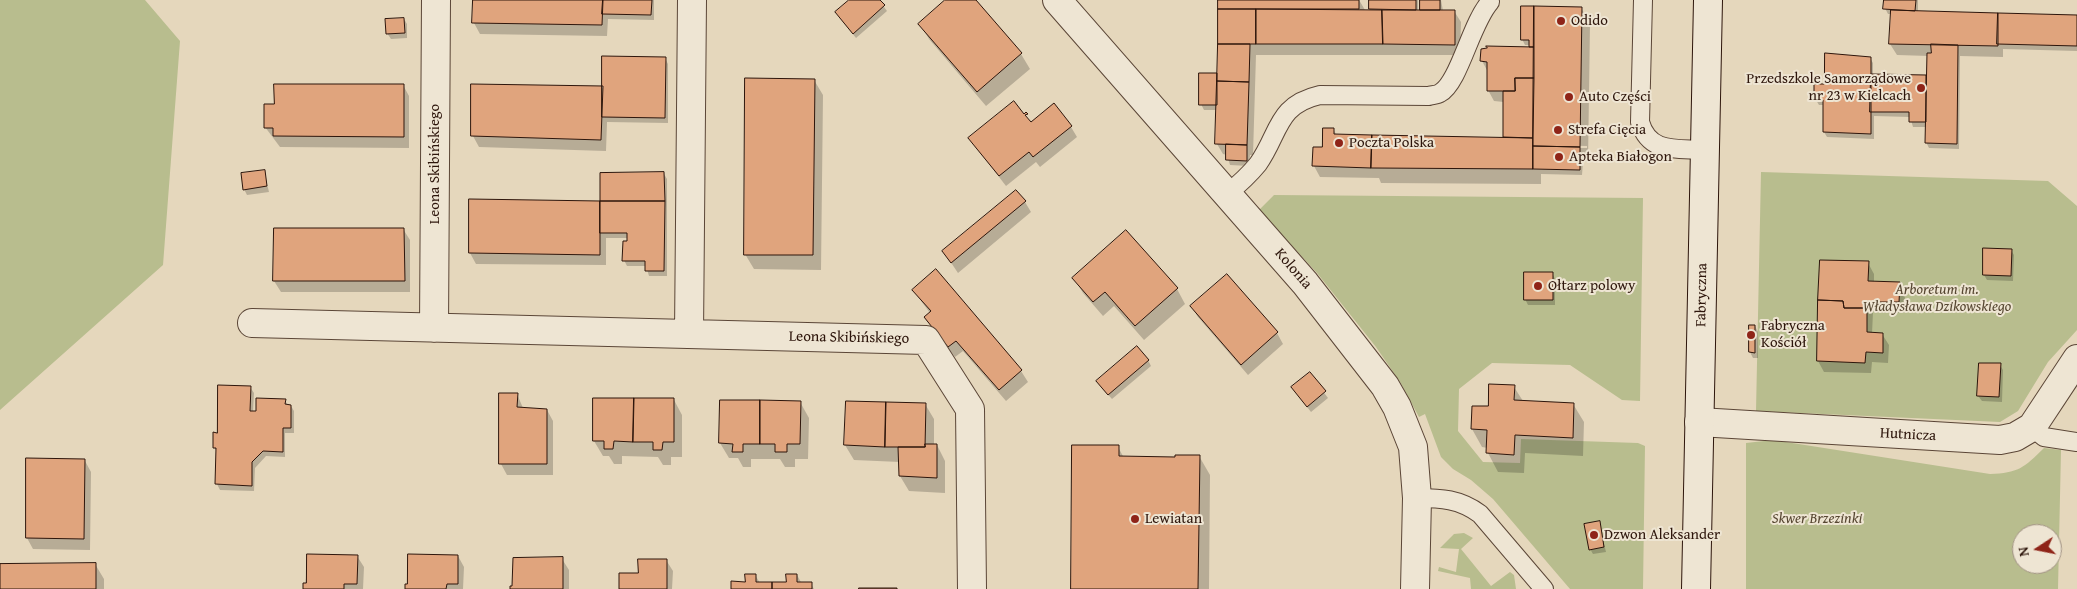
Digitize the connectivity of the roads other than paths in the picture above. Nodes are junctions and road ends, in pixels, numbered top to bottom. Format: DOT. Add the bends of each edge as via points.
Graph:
graph roads {
  1 [pos="436,0"];
  2 [pos="692,0"];
  3 [pos="1057,0"];
  4 [pos="1643,0"];
  5 [pos="1708,0"];
  6 [pos="1490,2"];
  7 [pos="1704,150"];
  8 [pos="1227,194"];
  9 [pos="252,323"];
  10 [pos="434,328"];
  11 [pos="689,334"];
  12 [pos="2077,359"];
  13 [pos="2068,390"];
  14 [pos="1699,422"];
  15 [pos="2032,427"];
  16 [pos="2077,442"];
  17 [pos="1418,498"];
  18 [pos="972,589"];
  19 [pos="1415,589"];
  20 [pos="1544,589"];
  21 [pos="1696,589"];
  1 -- 10 [label="street, Leona Skibińskiego"];
  2 -- 11 [label="street"];
  3 -- 8 [label="street, Kolonia"];
  4 -- 7 [label="lane" via="1640,122 1643,135 1654,144 1670,148"];
  5 -- 7 [label="street, Fabryczna"];
  6 -- 8 [label="lane" via="1474,26 1456,73 1440,93 1429,96 1320,95 1304,99 1289,109 1258,162"];
  7 -- 14 [label="street, Fabryczna"];
  8 -- 17 [label="street, Kolonia" via="1305,283 1385,386 1397,406 1412,447"];
  9 -- 10 [label="street, Leona Skibińskiego"];
  10 -- 11 [label="street, Leona Skibińskiego"];
  11 -- 18 [label="street, Leona Skibińskiego" via="926,340 970,408"];
  12 -- 13 [label="street"];
  13 -- 15 [label="street"];
  14 -- 15 [label="street, Hutnicza" via="2000,440 2015,437"];
  14 -- 21 [label="street, Fabryczna"];
  15 -- 16 [label="lane" via="2044,437"];
  17 -- 19 [label="street, Kolonia"];
  17 -- 20 [label="lane" via="1454,500 1470,506"];
}
